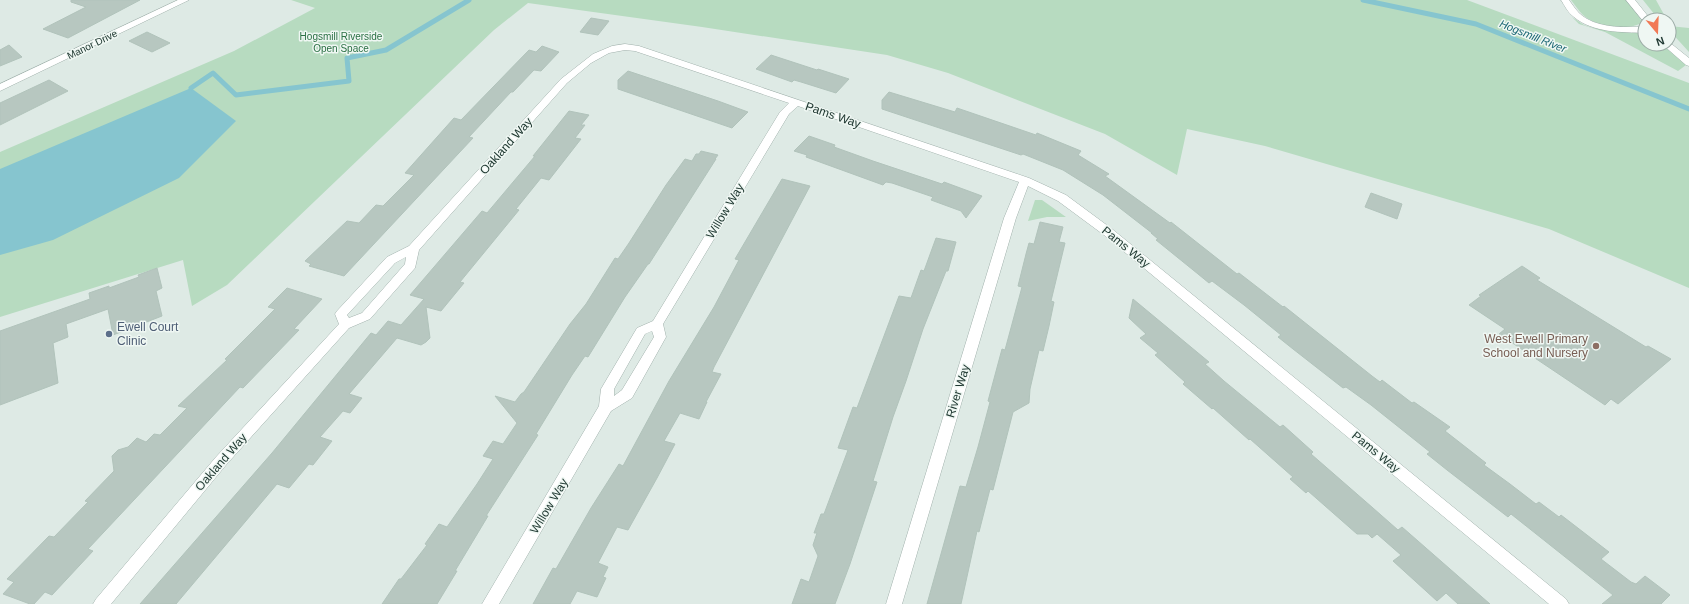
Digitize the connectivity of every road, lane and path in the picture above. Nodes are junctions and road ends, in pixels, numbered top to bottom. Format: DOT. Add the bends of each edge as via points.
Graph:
graph roads {
  1 [pos="185,0"];
  2 [pos="1565,0"];
  3 [pos="1630,0"];
  4 [pos="1640,12"];
  5 [pos="1637,30"];
  6 [pos="605,50"];
  7 [pos="1676,52"];
  8 [pos="1689,63"];
  9 [pos="0,88"];
  10 [pos="797,102"];
  11 [pos="1025,180"];
  12 [pos="413,249"];
  13 [pos="657,324"];
  14 [pos="345,325"];
  15 [pos="606,407"];
  16 [pos="101,604"];
  17 [pos="490,604"];
  18 [pos="894,604"];
  19 [pos="1561,604"];
  1 -- 9 [label="street, Manor Drive"];
  2 -- 5 [label="street" via="1576,15 1596,26"];
  3 -- 4 [label="street"];
  6 -- 10 [label="street, Pams Way" via="636,48"];
  6 -- 12 [label="street, Oakland Way" via="585,62 564,80"];
  7 -- 8 [label="street"];
  10 -- 11 [label="street, Pams Way"];
  10 -- 13 [label="street, Willow Way" via="785,112"];
  11 -- 18 [label="street, River Way" via="1010,218"];
  11 -- 19 [label="street, Pams Way" via="1062,198 1086,214"];
  12 -- 14 [label="street, Oakland Way" via="412,265 371,311 366,316"];
  12 -- 14 [label="street, Oakland Way" via="391,260 341,314"];
  13 -- 15 [label="street, Willow Way" via="641,331 608,389"];
  13 -- 15 [label="street, Willow Way" via="660,337 627,394"];
  14 -- 16 [label="street, Oakland Way" via="221,461"];
  15 -- 17 [label="street, Willow Way"];
}
